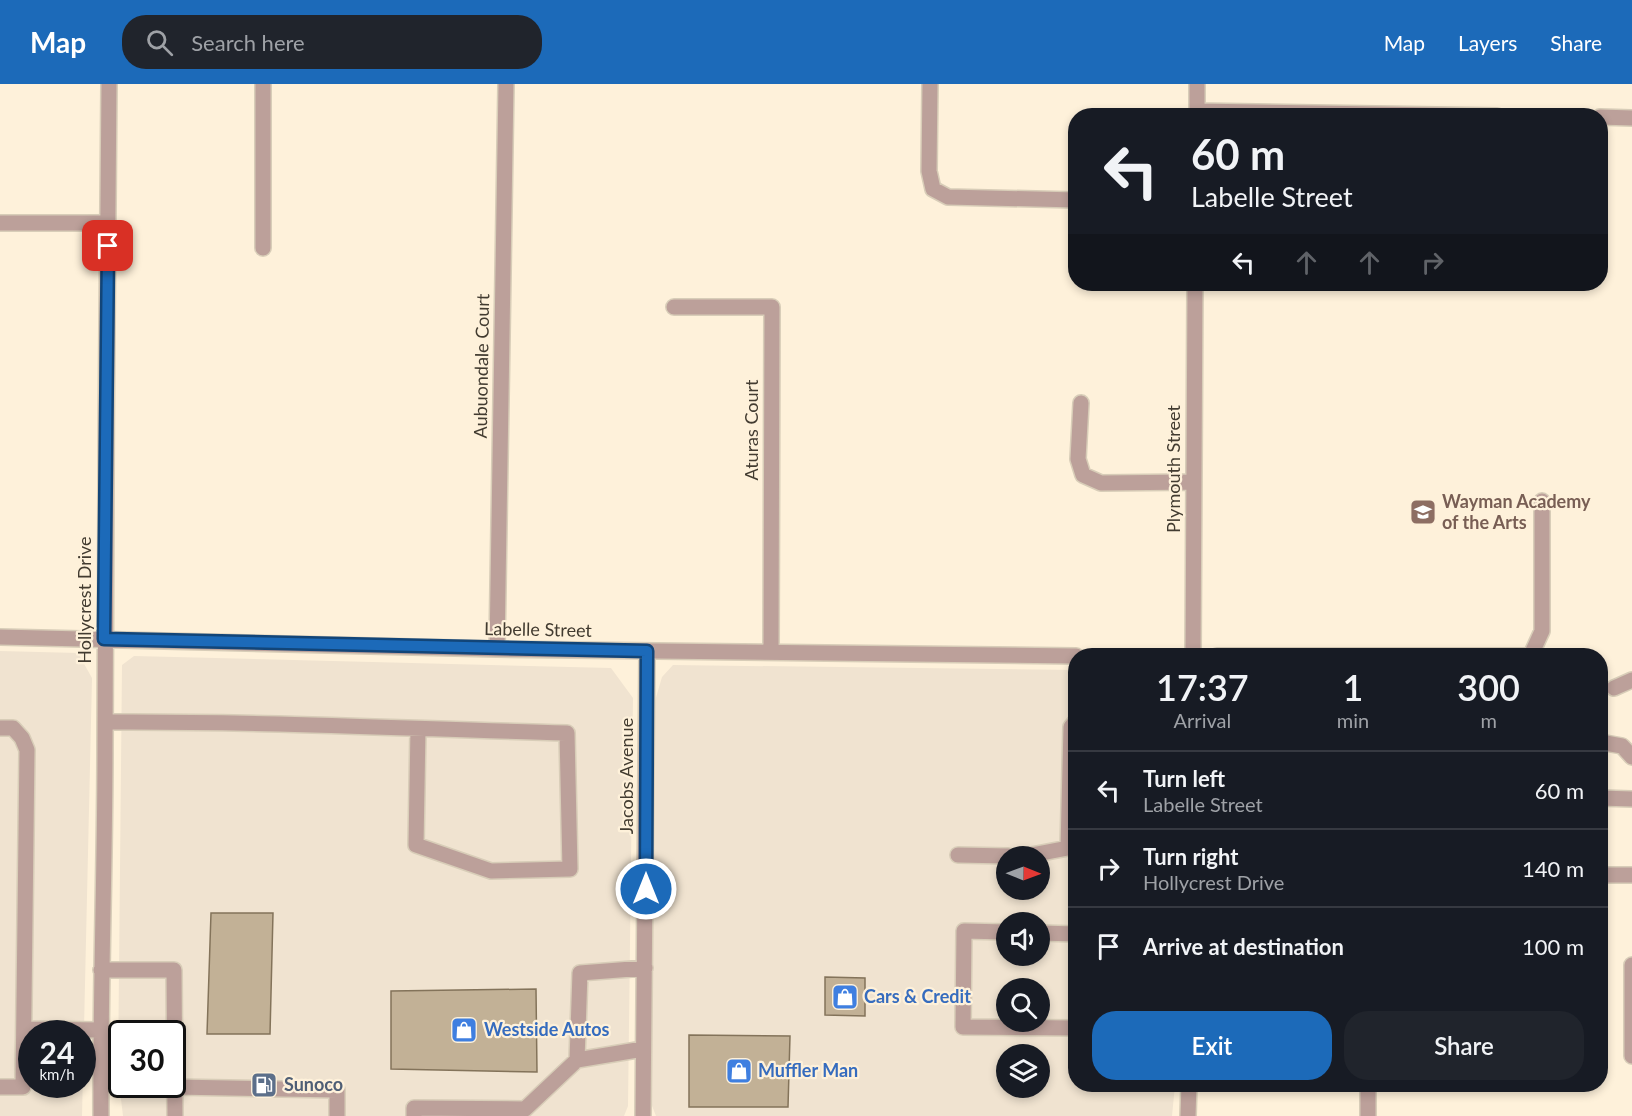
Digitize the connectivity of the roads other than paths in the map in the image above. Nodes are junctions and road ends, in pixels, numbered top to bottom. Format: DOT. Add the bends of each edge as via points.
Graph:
graph roads {
  1 [pos="109,84"];
  2 [pos="263,84"];
  3 [pos="506,84"];
  4 [pos="930,84"];
  5 [pos="1197,84"];
  6 [pos="1197,108"];
  7 [pos="1608,117"];
  8 [pos="1632,118"];
  9 [pos="1068,200"];
  10 [pos="0,223"];
  11 [pos="108,223"];
  12 [pos="263,248"];
  13 [pos="1195,291"];
  14 [pos="674,307"];
  15 [pos="1081,403"];
  16 [pos="1194,482"];
  17 [pos="1542,501"];
  18 [pos="0,638"];
  19 [pos="104,639"];
  20 [pos="1193,648"];
  21 [pos="1534,648"];
  22 [pos="497,649"];
  23 [pos="647,651"];
  24 [pos="771,652"];
  25 [pos="1068,656"];
  26 [pos="1632,680"];
  27 [pos="1614,688"];
  28 [pos="105,722"];
  29 [pos="0,728"];
  30 [pos="418,729"];
  31 [pos="1608,743"];
  32 [pos="1632,757"];
  33 [pos="1608,798"];
  34 [pos="1632,799"];
  35 [pos="1068,849"];
  36 [pos="1050,852"];
  37 [pos="958,855"];
  38 [pos="996,856"];
  39 [pos="1608,875"];
  40 [pos="1632,875"];
  41 [pos="996,932"];
  42 [pos="1050,933"];
  43 [pos="1068,934"];
  44 [pos="1632,965"];
  45 [pos="645,968"];
  46 [pos="101,970"];
  47 [pos="24,1020"];
  48 [pos="174,1020"];
  49 [pos="1068,1028"];
  50 [pos="96,1030"];
  51 [pos="100,1030"];
  52 [pos="643,1049"];
  53 [pos="1632,1056"];
  54 [pos="577,1060"];
  55 [pos="0,1087"];
  56 [pos="18,1087"];
  57 [pos="186,1087"];
  58 [pos="1189,1092"];
  59 [pos="1368,1092"];
  60 [pos="175,1098"];
  61 [pos="525,1113"];
  62 [pos="101,1116"];
  63 [pos="176,1116"];
  64 [pos="337,1116"];
  65 [pos="414,1116"];
  66 [pos="644,1116"];
  67 [pos="1188,1116"];
  68 [pos="1368,1116"];
  1 -- 11 [label="street, Hollycrest Drive"];
  2 -- 12 [label="street"];
  3 -- 22 [label="street, Aubuondale Court"];
  4 -- 9 [label="street" via="929,171 933,189 948,197"];
  5 -- 6 [label="street"];
  7 -- 8 [label="street"];
  10 -- 11 [label="street"];
  11 -- 19 [label="street, Hollycrest Drive"];
  13 -- 16 [label="street, Plymouth Street"];
  14 -- 24 [label="street, Aturas Court" via="772,307"];
  15 -- 16 [label="street" via="1078,459 1083,475 1101,483"];
  16 -- 20 [label="street, Plymouth Street"];
  17 -- 21 [label="street" via="1542,631"];
  18 -- 19 [label="street, Labelle Street"];
  19 -- 22 [label="street, Labelle Street"];
  19 -- 28 [label="street, Hollycrest Drive"];
  22 -- 23 [label="street, Labelle Street"];
  23 -- 24 [label="street, Labelle Street"];
  23 -- 45 [label="street, Jacobs Avenue"];
  24 -- 25 [label="street, Labelle Street"];
  26 -- 27 [label="street"];
  28 -- 30 [label="street"];
  28 -- 46 [label="street, Hollycrest Drive"];
  29 -- 47 [label="street" via="13,728 27,750"];
  30 -- 30 [label="street" via="567,733 570,869 491,871 416,845"];
  31 -- 32 [label="street" via="1622,746"];
  33 -- 34 [label="street"];
  35 -- 36 [label="street"];
  37 -- 38 [label="street"];
  39 -- 40 [label="street"];
  41 -- 49 [label="street" via="964,931 963,1027"];
  42 -- 43 [label="street"];
  44 -- 53 [label="street"];
  45 -- 52 [label="street, Jacobs Avenue"];
  45 -- 54 [label="street" via="580,973"];
  46 -- 48 [label="street" via="174,970"];
  46 -- 51 [label="street, Hollycrest Drive"];
  50 -- 51 [label="street"];
  51 -- 62 [label="street, Hollycrest Drive"];
  52 -- 54 [label="street"];
  52 -- 66 [label="street, Jacobs Avenue"];
  54 -- 61 [label="street"];
  55 -- 56 [label="street"];
  57 -- 64 [label="street" via="337,1090"];
  58 -- 67 [label="street"];
  59 -- 68 [label="street"];
  60 -- 63 [label="street"];
  61 -- 65 [label="street" via="414,1108"];
}
